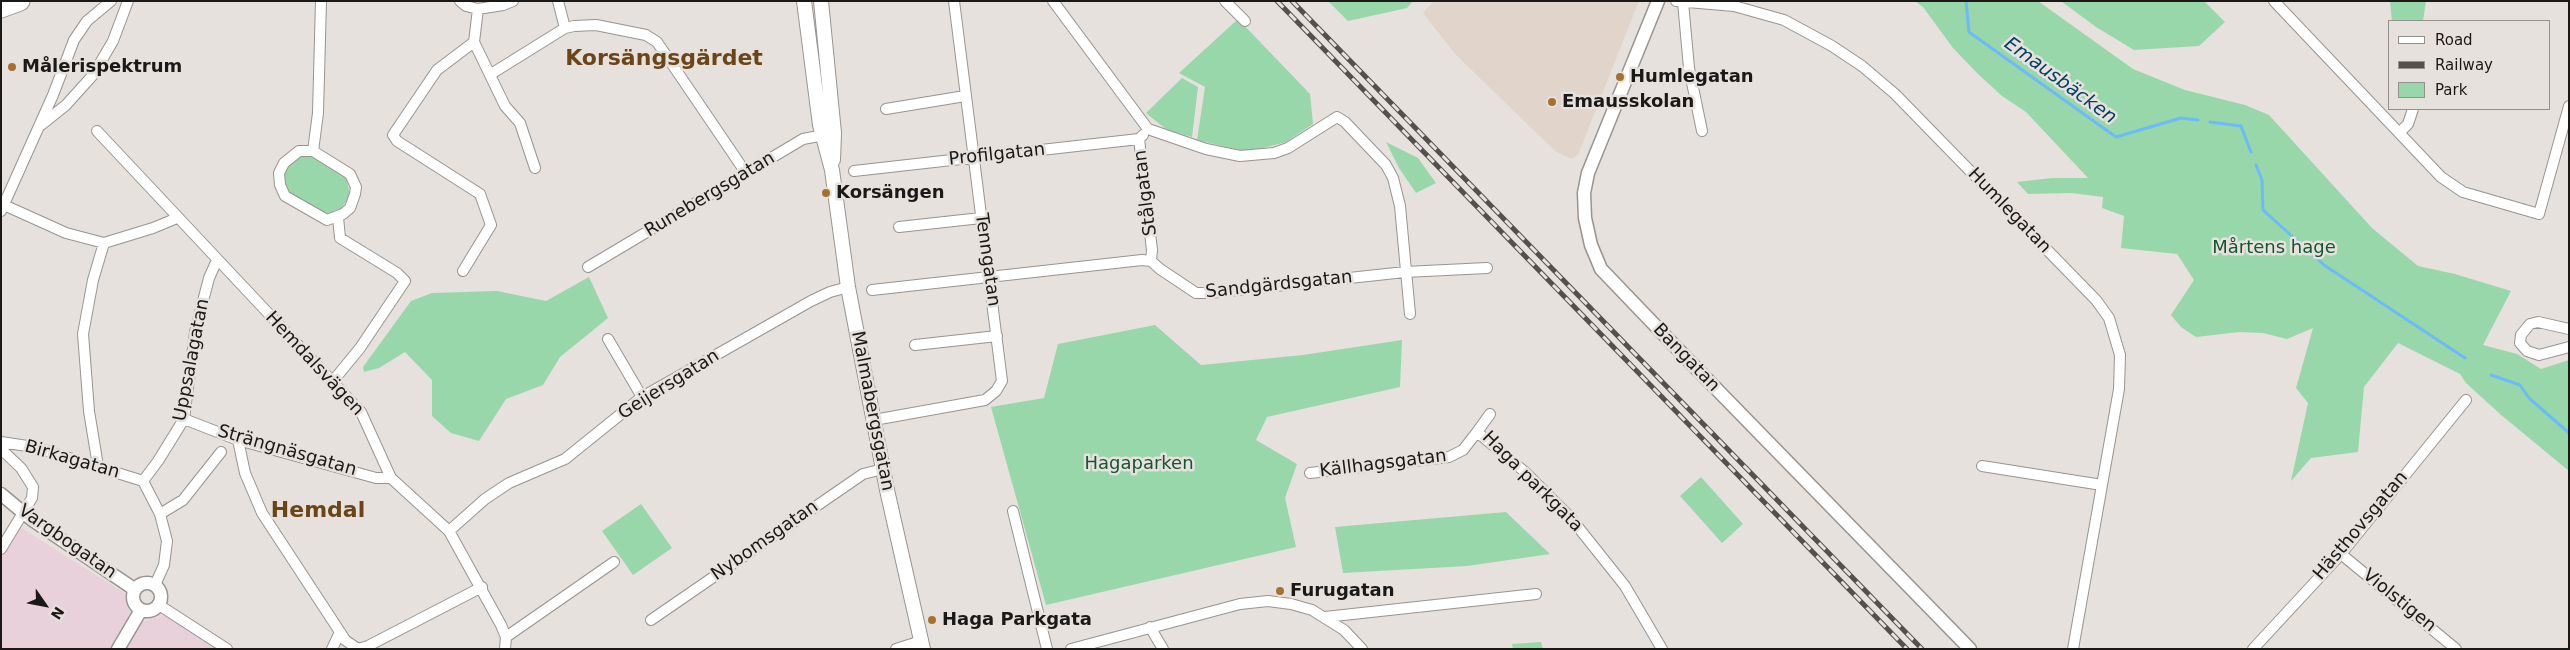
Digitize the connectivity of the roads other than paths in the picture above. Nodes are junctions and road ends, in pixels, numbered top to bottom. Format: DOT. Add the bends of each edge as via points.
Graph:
graph roads {
  1 [pos="20,1"];
  2 [pos="111,1"];
  3 [pos="128,1"];
  4 [pos="320,1"];
  5 [pos="460,1"];
  6 [pos="513,1"];
  7 [pos="558,1"];
  8 [pos="804,1"];
  9 [pos="821,1"];
  10 [pos="954,1"];
  11 [pos="1053,1"];
  12 [pos="1225,1"];
  13 [pos="1658,1"];
  14 [pos="2274,1"];
  15 [pos="1679,2"];
  16 [pos="1,8"];
  17 [pos="478,9"];
  18 [pos="1244,21"];
  19 [pos="565,28"];
  20 [pos="474,42"];
  21 [pos="491,74"];
  22 [pos="965,96"];
  23 [pos="2569,106"];
  24 [pos="886,109"];
  25 [pos="2413,110"];
  26 [pos="39,127"];
  27 [pos="1148,129"];
  28 [pos="97,131"];
  29 [pos="1702,131"];
  30 [pos="2399,133"];
  31 [pos="828,134"];
  32 [pos="1139,139"];
  33 [pos="313,151"];
  34 [pos="974,158"];
  35 [pos="535,168"];
  36 [pos="854,171"];
  37 [pos="746,173"];
  38 [pos="3,208"];
  39 [pos="338,217"];
  40 [pos="177,218"];
  41 [pos="981,218"];
  42 [pos="899,227"];
  43 [pos="104,243"];
  44 [pos="216,260"];
  45 [pos="1151,261"];
  46 [pos="588,267"];
  47 [pos="1487,268"];
  48 [pos="463,271"];
  49 [pos="1405,272"];
  50 [pos="990,276"];
  51 [pos="848,287"];
  52 [pos="872,290"];
  53 [pos="1410,314"];
  54 [pos="2569,329"];
  55 [pos="997,336"];
  56 [pos="608,339"];
  57 [pos="915,345"];
  58 [pos="2569,347"];
  59 [pos="333,381"];
  60 [pos="642,397"];
  61 [pos="2466,400"];
  62 [pos="1490,414"];
  63 [pos="184,419"];
  64 [pos="874,420"];
  65 [pos="1477,432"];
  66 [pos="238,440"];
  67 [pos="1,442"];
  68 [pos="1,449"];
  69 [pos="220,452"];
  70 [pos="98,466"];
  71 [pos="1982,466"];
  72 [pos="883,469"];
  73 [pos="1310,473"];
  74 [pos="391,478"];
  75 [pos="142,480"];
  76 [pos="2102,485"];
  77 [pos="1,494"];
  78 [pos="1013,511"];
  79 [pos="24,513"];
  80 [pos="160,514"];
  81 [pos="449,531"];
  82 [pos="1,548"];
  83 [pos="2341,554"];
  84 [pos="614,562"];
  85 [pos="155,585"];
  86 [pos="482,588"];
  87 [pos="134,589"];
  88 [pos="1536,594"];
  89 [pos="159,605"];
  90 [pos="141,610"];
  91 [pos="1326,617"];
  92 [pos="652,620"];
  93 [pos="1150,627"];
  94 [pos="340,632"];
  95 [pos="922,645"];
  96 [pos="505,646"];
  97 [pos="118,649"];
  98 [pos="227,649"];
  99 [pos="332,649"];
  100 [pos="358,649"];
  101 [pos="896,649"];
  102 [pos="1047,649"];
  103 [pos="1071,649"];
  104 [pos="1163,649"];
  105 [pos="1362,649"];
  106 [pos="1662,649"];
  107 [pos="1970,649"];
  108 [pos="2073,649"];
  109 [pos="2253,649"];
  110 [pos="2456,649"];
  1 -- 16 [label="highway"];
  2 -- 26 [label="street" via="81,28"];
  3 -- 26 [label="street" via="113,41 93,75 66,105"];
  4 -- 33 [label="street" via="318,113"];
  5 -- 17 [label="street"];
  6 -- 17 [label="street"];
  7 -- 19 [label="street"];
  8 -- 31 [label="main road, Malmabergsgatan"];
  9 -- 31 [label="main road, Malmabergsgatan"];
  10 -- 22 [label="street, Tenngatan"];
  11 -- 27 [label="street"];
  12 -- 18 [label="street"];
  13 -- 107 [label="street, Bangatan" via="1588,173 1584,193 1585,218 1601,269"];
  14 -- 30 [label="street"];
  15 -- 29 [label="street"];
  15 -- 76 [label="street, Humlegatan" via="1734,6 1784,20 1862,66 1894,94 2096,300 2112,324 2120,355 2119,389"];
  17 -- 20 [label="street"];
  19 -- 21 [label="street"];
  19 -- 37 [label="street" via="596,25 646,35 657,42"];
  20 -- 21 [label="street"];
  20 -- 48 [label="street" via="438,70 393,135 397,142 480,194 491,226"];
  21 -- 35 [label="street" via="505,106 520,123"];
  22 -- 24 [label="street"];
  22 -- 34 [label="street, Tenngatan"];
  23 -- 30 [label="street" via="2539,214 2463,192 2442,177"];
  25 -- 30 [label="street" via="2408,124"];
  26 -- 38 [label="street"];
  27 -- 32 [label="street, Stålgatan"];
  27 -- 49 [label="street" via="1228,156 1257,156 1288,148 1337,117 1386,165 1393,178 1400,206"];
  28 -- 40 [label="street, Hemdalsvägen"];
  31 -- 37 [label="street, Runebergsgatan" via="803,139"];
  31 -- 51 [label="main road, Malmabergsgatan"];
  32 -- 34 [label="street, Profilgatan"];
  32 -- 45 [label="street, Stålgatan"];
  33 -- 39 [label="street" via="346,171 354,182 350,208"];
  33 -- 39 [label="street" via="299,151 284,163 279,173 282,191 285,196 327,220"];
  34 -- 36 [label="street, Profilgatan"];
  34 -- 41 [label="street, Tenngatan"];
  37 -- 46 [label="street, Runebergsgatan"];
  38 -- 43 [label="street" via="66,233"];
  39 -- 59 [label="street" via="340,238 405,280 365,342"];
  40 -- 43 [label="street"];
  40 -- 44 [label="street, Hemdalsvägen"];
  41 -- 42 [label="street"];
  41 -- 50 [label="street, Tenngatan"];
  43 -- 70 [label="street" via="83,334 88,403"];
  44 -- 59 [label="street, Hemdalsvägen"];
  44 -- 63 [label="street, Uppsalagatan" via="195,332"];
  45 -- 49 [label="street, Sandgärdsgatan" via="1196,293"];
  45 -- 50 [label="street"];
  47 -- 49 [label="street, Sandgärdsgatan"];
  49 -- 53 [label="street"];
  50 -- 52 [label="street"];
  50 -- 55 [label="street, Tenngatan"];
  51 -- 60 [label="street, Geijersgatan" via="812,301"];
  51 -- 64 [label="main road, Malmabergsgatan"];
  54 -- 58 [label="street" via="2538,322 2530,324 2522,332 2520,343 2527,351 2539,355"];
  55 -- 57 [label="street"];
  55 -- 64 [label="street, Tenngatan" via="1002,381 985,400"];
  56 -- 60 [label="street"];
  59 -- 74 [label="street, Hemdalsvägen" via="361,412"];
  60 -- 81 [label="street, Geijersgatan" via="565,459 510,483 485,499"];
  61 -- 83 [label="street, Hästhovsgatan"];
  62 -- 65 [label="street, Haga parkgata"];
  63 -- 66 [label="street, Strängnäsgatan"];
  63 -- 75 [label="street, Uppsalagatan"];
  64 -- 72 [label="main road, Malmabergsgatan"];
  65 -- 73 [label="street, Källhagsgatan" via="1463,450 1449,457"];
  65 -- 106 [label="street, Haga parkgata" via="1525,472 1570,517 1625,586"];
  66 -- 74 [label="street, Strängnäsgatan" via="376,478"];
  66 -- 94 [label="street" via="245,473 262,512"];
  67 -- 70 [label="street, Birkagatan" via="34,447"];
  68 -- 79 [label="street" via="31,481 32,498"];
  69 -- 80 [label="street" via="183,500"];
  70 -- 75 [label="street, Birkagatan"];
  71 -- 76 [label="street"];
  72 -- 92 [label="street, Nybomsgatan" via="862,474"];
  72 -- 95 [label="main road, Malmabergsgatan"];
  74 -- 81 [label="street, Hemdalsvägen"];
  75 -- 80 [label="street"];
  76 -- 108 [label="street, Humlegatan"];
  77 -- 79 [label="street, Vargbogatan"];
  78 -- 102 [label="street"];
  79 -- 82 [label="street"];
  79 -- 87 [label="street, Vargbogatan"];
  80 -- 85 [label="street" via="167,541"];
  81 -- 86 [label="street, Hemdalsvägen"];
  83 -- 109 [label="street, Hästhovsgatan"];
  83 -- 110 [label="street, Violstigen"];
  84 -- 96 [label="street"];
  85 -- 87 [label="street" via="143,582"];
  85 -- 89 [label="street" via="160,590"];
  86 -- 96 [label="street, Hemdalsvägen"];
  86 -- 100 [label="street"];
  87 -- 90 [label="street" via="133,603"];
  88 -- 91 [label="street"];
  89 -- 90 [label="street" via="149,611"];
  89 -- 98 [label="street"];
  90 -- 97 [label="street"];
  91 -- 93 [label="street" via="1290,604 1268,601 1240,604"];
  91 -- 105 [label="street"];
  93 -- 103 [label="street"];
  93 -- 104 [label="street"];
  94 -- 99 [label="street"];
  94 -- 100 [label="street"];
  95 -- 101 [label="street"];
}
